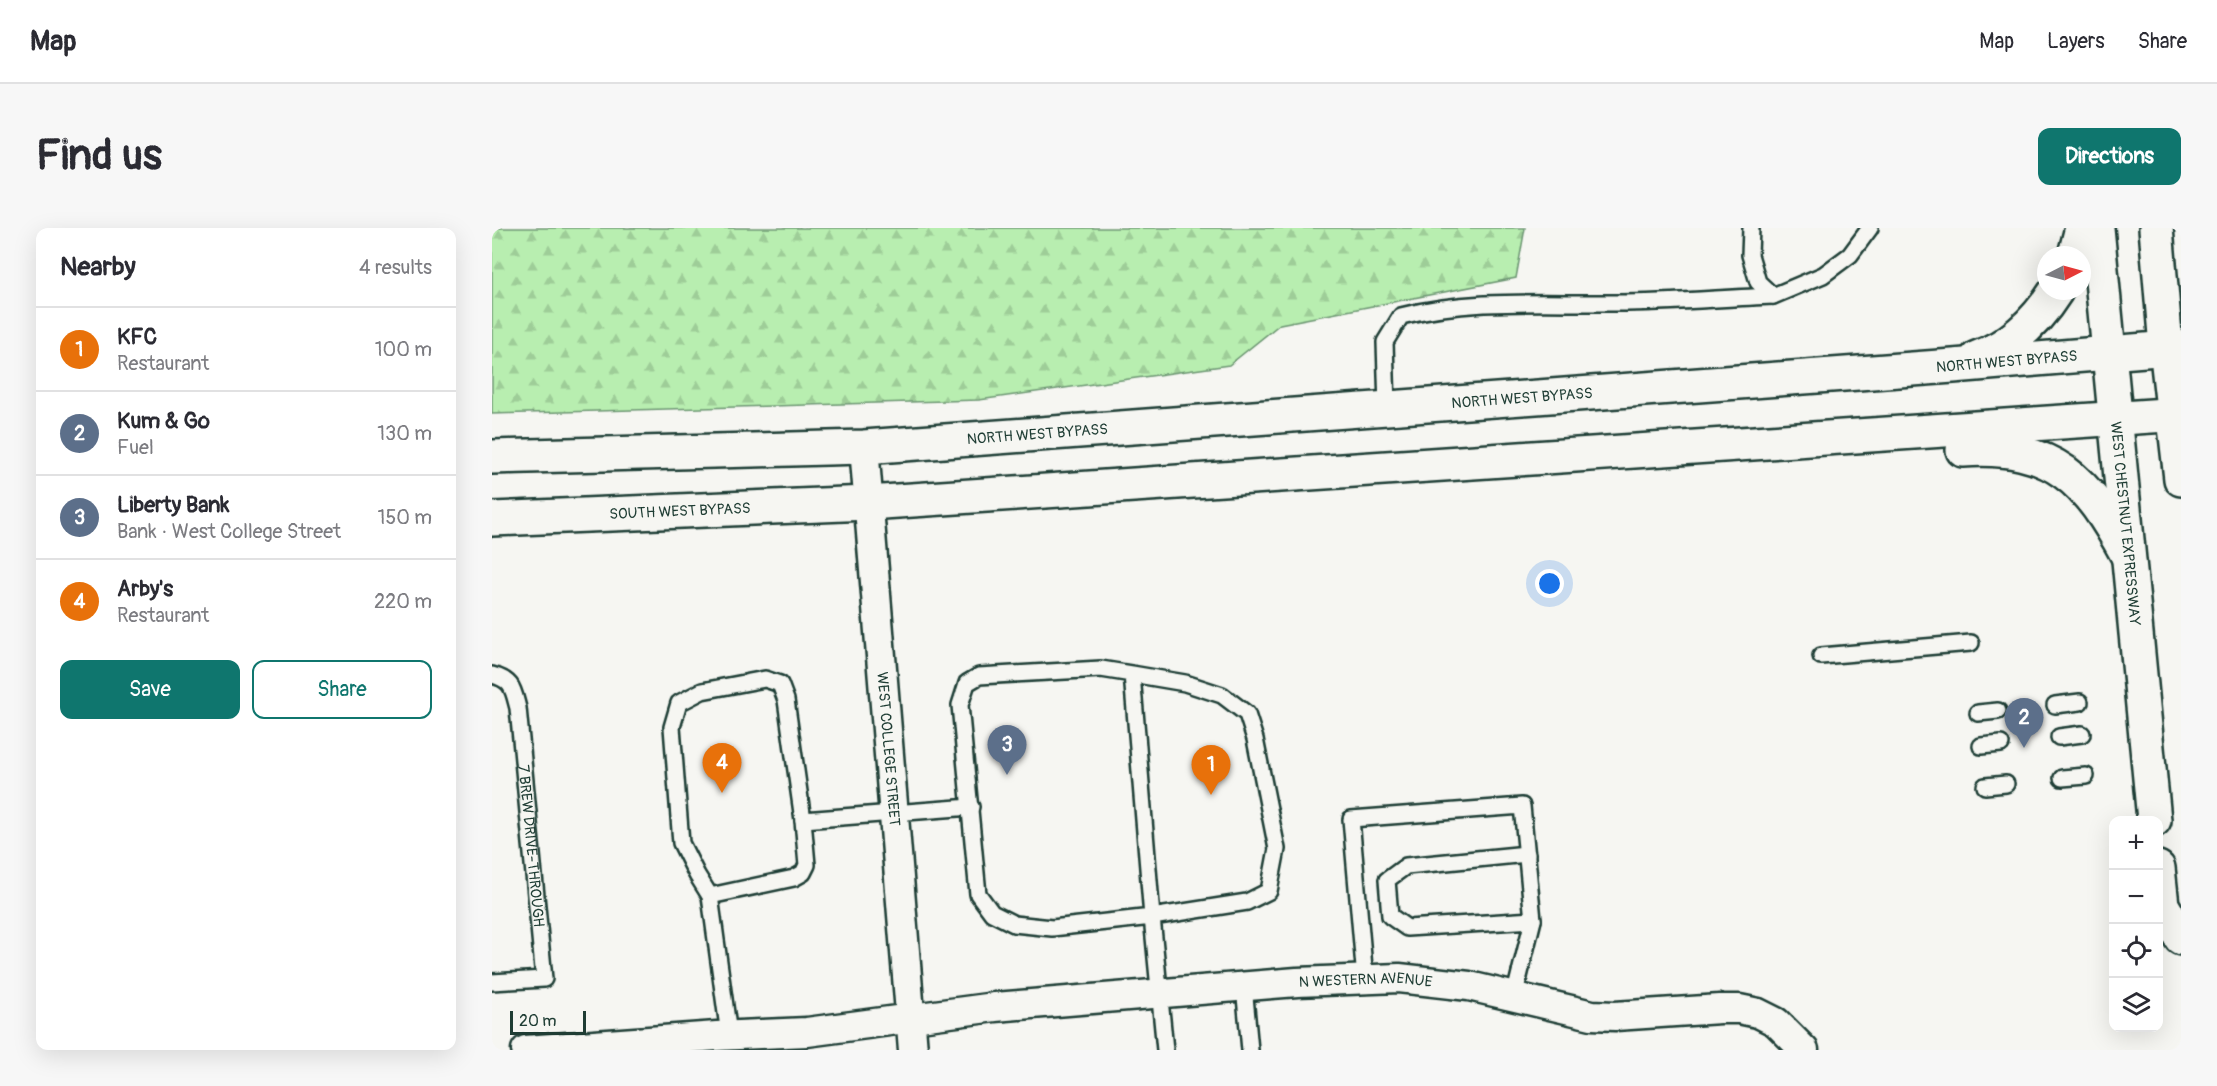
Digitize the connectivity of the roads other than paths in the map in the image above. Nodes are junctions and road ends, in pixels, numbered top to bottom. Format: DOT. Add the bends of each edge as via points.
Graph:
graph roads {
  1 [pos="1751,228"];
  2 [pos="1870,228"];
  3 [pos="2082,228"];
  4 [pos="2097,228"];
  5 [pos="2156,228"];
  6 [pos="2166,228"];
  7 [pos="2077,246"];
  8 [pos="2181,258"];
  9 [pos="1773,296"];
  10 [pos="2050,300"];
  11 [pos="2174,347"];
  12 [pos="2110,354"];
  13 [pos="1953,366"];
  14 [pos="1387,408"];
  15 [pos="2178,415"];
  16 [pos="2115,418"];
  17 [pos="864,447"];
  18 [pos="492,457"];
  19 [pos="1423,466"];
  20 [pos="2181,479"];
  21 [pos="868,503"];
  22 [pos="492,519"];
  23 [pos="2128,556"];
  24 [pos="1971,643"];
  25 [pos="1821,656"];
  26 [pos="1132,674"];
  27 [pos="492,675"];
  28 [pos="2079,702"];
  29 [pos="2055,705"];
  30 [pos="1998,711"];
  31 [pos="1978,713"];
  32 [pos="2082,734"];
  33 [pos="2059,737"];
  34 [pos="2001,744"];
  35 [pos="1981,746"];
  36 [pos="2086,776"];
  37 [pos="2062,778"];
  38 [pos="2006,784"];
  39 [pos="1985,786"];
  40 [pos="971,807"];
  41 [pos="893,813"];
  42 [pos="2154,816"];
  43 [pos="802,820"];
  44 [pos="1527,854"];
  45 [pos="2158,870"];
  46 [pos="710,896"];
  47 [pos="1152,917"];
  48 [pos="1533,921"];
  49 [pos="2181,938"];
  50 [pos="1365,978"];
  51 [pos="492,982"];
  52 [pos="1244,986"];
  53 [pos="1159,993"];
  54 [pos="1514,997"];
  55 [pos="910,1018"];
  56 [pos="729,1035"];
  57 [pos="525,1050"];
  58 [pos="913,1050"];
  59 [pos="1165,1050"];
  60 [pos="1250,1050"];
  61 [pos="1804,1050"];
  1 -- 9 [label="lane" via="1750,255 1758,282"];
  2 -- 9 [label="lane" via="1850,255 1823,275"];
  3 -- 7 [label="main road"];
  4 -- 12 [label="main road, WEST CHESTNUT EXPRESSWAY"];
  5 -- 11 [label="main road"];
  6 -- 8 [label="main road"];
  9 -- 14 [label="lane" via="1499,304 1431,308 1401,316 1385,342"];
  10 -- 13 [label="main road" via="2013,341"];
  11 -- 12 [label="main road, NORTH WEST BYPASS"];
  11 -- 15 [label="main road"];
  12 -- 13 [label="main road, NORTH WEST BYPASS"];
  12 -- 16 [label="main road, WEST CHESTNUT EXPRESSWAY"];
  13 -- 14 [label="main road, NORTH WEST BYPASS"];
  14 -- 17 [label="main road, NORTH WEST BYPASS"];
  15 -- 16 [label="main road"];
  15 -- 20 [label="main road"];
  16 -- 19 [label="main road"];
  16 -- 23 [label="main road, WEST CHESTNUT EXPRESSWAY"];
  17 -- 18 [label="main road"];
  17 -- 21 [label="street, WEST COLLEGE STREET"];
  19 -- 21 [label="main road"];
  19 -- 23 [label="main road" via="1536,480 2009,450 2036,457 2073,478 2097,502"];
  21 -- 22 [label="main road, SOUTH WEST BYPASS"];
  21 -- 41 [label="street, WEST COLLEGE STREET"];
  23 -- 42 [label="main road, WEST CHESTNUT EXPRESSWAY"];
  24 -- 25 [label="lane"];
  26 -- 40 [label="lane" via="1101,669 979,676 967,683 960,705"];
  26 -- 47 [label="lane"];
  26 -- 47 [label="lane" via="1185,683 1222,695 1247,714 1277,849 1269,891 1247,902"];
  27 -- 51 [label="lane, 7 BREW DRIVE-THROUGH" via="503,678 513,688 518,708 544,979"];
  28 -- 29 [label="lane"];
  30 -- 31 [label="lane"];
  32 -- 33 [label="lane"];
  34 -- 35 [label="lane"];
  36 -- 37 [label="lane"];
  38 -- 39 [label="lane"];
  40 -- 41 [label="lane"];
  40 -- 47 [label="lane" via="978,894 992,913 1014,924 1052,928"];
  41 -- 43 [label="lane"];
  41 -- 55 [label="street, WEST COLLEGE STREET"];
  43 -- 46 [label="lane" via="807,865 803,873"];
  43 -- 46 [label="lane" via="786,700 780,684 765,679 702,691 679,703 672,727 681,843"];
  44 -- 48 [label="lane"];
  44 -- 48 [label="lane" via="1406,866 1387,880 1390,916 1407,928"];
  44 -- 50 [label="lane" via="1522,806 1351,819"];
  45 -- 49 [label="main road" via="2162,905"];
  46 -- 56 [label="lane"];
  47 -- 53 [label="lane"];
  48 -- 54 [label="lane"];
  50 -- 52 [label="street, N WESTERN AVENUE"];
  50 -- 54 [label="street, N WESTERN AVENUE" via="1434,981"];
  52 -- 53 [label="street, N WESTERN AVENUE"];
  52 -- 60 [label="lane"];
  53 -- 55 [label="street, N WESTERN AVENUE"];
  53 -- 59 [label="lane"];
  54 -- 61 [label="street, N WESTERN AVENUE" via="1592,1016 1749,1011 1776,1022"];
  55 -- 56 [label="street, N WESTERN AVENUE" via="807,1032"];
  55 -- 58 [label="street, WEST COLLEGE STREET"];
  56 -- 57 [label="street, N WESTERN AVENUE"];
}
